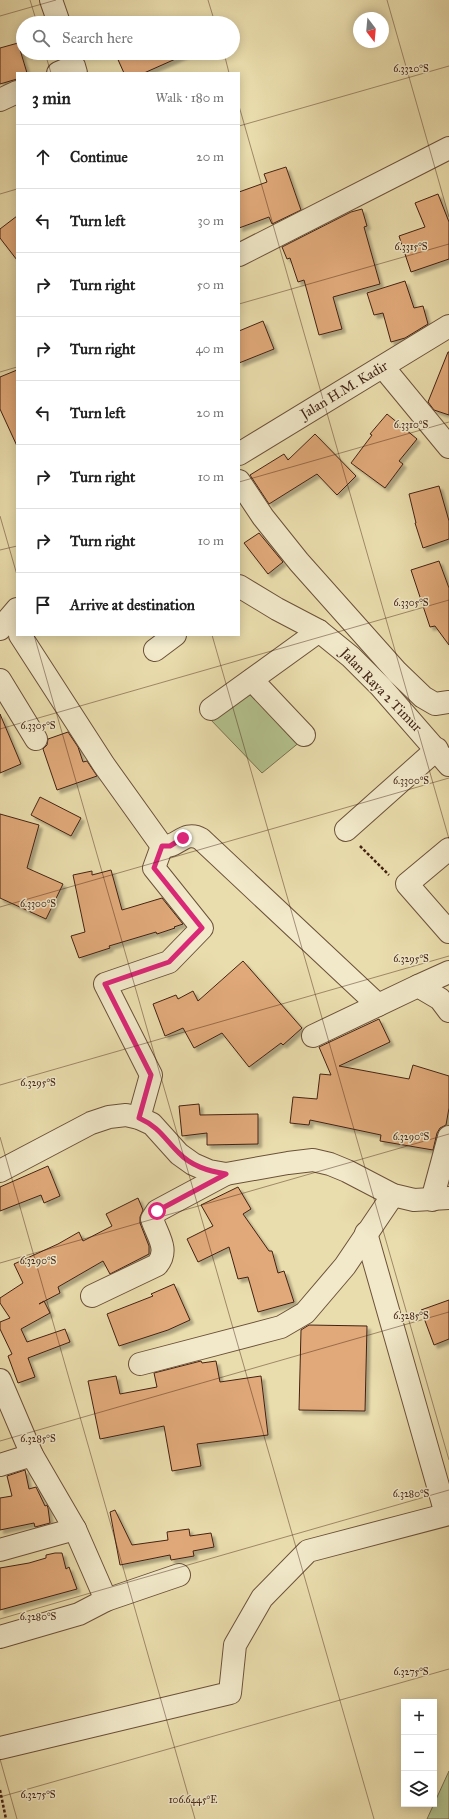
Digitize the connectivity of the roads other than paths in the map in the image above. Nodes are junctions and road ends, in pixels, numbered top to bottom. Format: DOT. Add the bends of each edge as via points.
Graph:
graph roads {
  1 [pos="51,0"];
  2 [pos="57,16"];
  3 [pos="16,92"];
  4 [pos="0,100"];
  5 [pos="449,148"];
  6 [pos="240,254"];
  7 [pos="449,326"];
  8 [pos="383,367"];
  9 [pos="449,447"];
  10 [pos="240,453"];
  11 [pos="240,482"];
  12 [pos="240,587"];
  13 [pos="319,631"];
  14 [pos="20,636"];
  15 [pos="174,636"];
  16 [pos="155,650"];
  17 [pos="0,680"];
  18 [pos="252,680"];
  19 [pos="449,702"];
  20 [pos="211,709"];
  21 [pos="304,735"];
  22 [pos="36,739"];
  23 [pos="443,757"];
  24 [pos="346,830"];
  25 [pos="162,846"];
  26 [pos="449,849"];
  27 [pos="449,932"];
  28 [pos="449,972"];
  29 [pos="418,986"];
  30 [pos="378,1005"];
  31 [pos="449,1011"];
  32 [pos="313,1036"];
  33 [pos="139,1118"];
  34 [pos="449,1137"];
  35 [pos="0,1171"];
  36 [pos="226,1174"];
  37 [pos="393,1195"];
  38 [pos="441,1199"];
  39 [pos="366,1233"];
  40 [pos="92,1296"];
  41 [pos="140,1364"];
  42 [pos="0,1382"];
  43 [pos="32,1455"];
  44 [pos="0,1465"];
  45 [pos="448,1514"];
  46 [pos="75,1529"];
  47 [pos="0,1550"];
  48 [pos="179,1575"];
  49 [pos="106,1600"];
  50 [pos="0,1637"];
  51 [pos="0,1748"];
  1 -- 2 [label="street"];
  3 -- 4 [label="street"];
  5 -- 6 [label="street"];
  7 -- 8 [label="street, Jalan H.M. Kadir"];
  8 -- 9 [label="street"];
  8 -- 10 [label="street, Jalan H.M. Kadir"];
  11 -- 19 [label="street" via="263,517 300,562 397,672 429,701 435,704"];
  12 -- 13 [label="street, Jalan Raya 2 Timur"];
  13 -- 18 [label="street"];
  13 -- 23 [label="street, Jalan Raya 2 Timur" via="351,657 381,687"];
  14 -- 25 [label="street" via="104,765"];
  15 -- 16 [label="street"];
  17 -- 22 [label="street"];
  18 -- 20 [label="street"];
  18 -- 21 [label="street"];
  23 -- 24 [label="street"];
  25 -- 30 [label="street" via="170,846 189,836 201,839"];
  25 -- 33 [label="street" via="154,868 202,928 169,962 105,984 151,1075"];
  26 -- 27 [label="street" via="407,884"];
  28 -- 29 [label="street"];
  29 -- 30 [label="street"];
  29 -- 31 [label="street" via="440,999"];
  30 -- 32 [label="street"];
  33 -- 35 [label="street" via="109,1117 91,1123"];
  33 -- 36 [label="street" via="152,1124 179,1154 193,1164 209,1171"];
  34 -- 38 [label="street"];
  36 -- 37 [label="street" via="313,1160 347,1171"];
  36 -- 40 [label="street" via="154,1214 152,1219 164,1251 163,1259 157,1265"];
  37 -- 38 [label="street" via="414,1200"];
  37 -- 39 [label="street"];
  39 -- 41 [label="street" via="345,1266 305,1314 294,1321 281,1327"];
  39 -- 45 [label="street"];
  42 -- 43 [label="street"];
  43 -- 44 [label="street"];
  43 -- 46 [label="street"];
  45 -- 51 [label="street" via="308,1551 262,1598 235,1645 230,1693"];
  46 -- 47 [label="street"];
  46 -- 49 [label="street"];
  48 -- 49 [label="street"];
  49 -- 50 [label="street" via="79,1614"];
}
